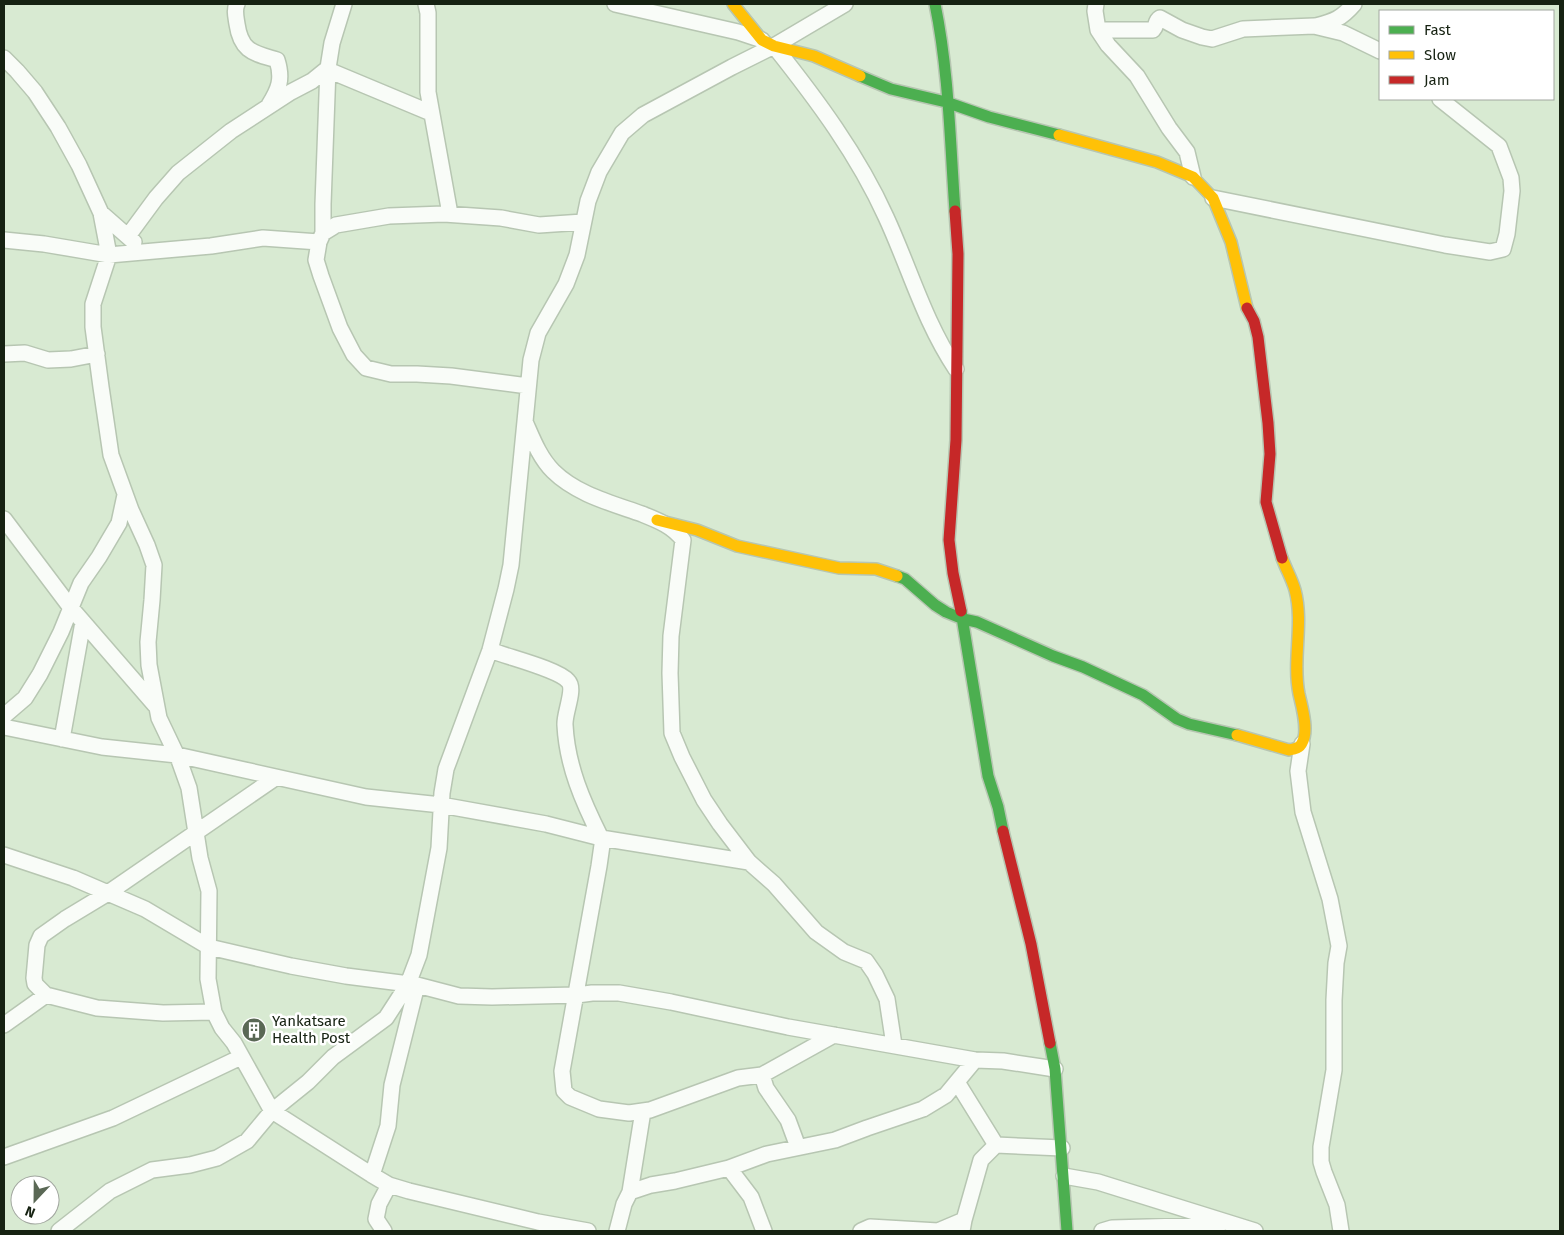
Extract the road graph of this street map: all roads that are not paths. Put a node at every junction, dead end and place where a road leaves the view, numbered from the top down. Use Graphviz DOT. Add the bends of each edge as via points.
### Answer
graph roads {
  1 [pos="236,4"];
  2 [pos="344,4"];
  3 [pos="426,4"];
  4 [pos="615,4"];
  5 [pos="733,4"];
  6 [pos="845,4"];
  7 [pos="935,4"];
  8 [pos="1096,4"];
  9 [pos="1354,4"];
  10 [pos="1314,26"];
  11 [pos="1098,30"];
  12 [pos="768,43"];
  13 [pos="1379,50"];
  14 [pos="4,58"];
  15 [pos="328,69"];
  16 [pos="1441,100"];
  17 [pos="946,102"];
  18 [pos="268,106"];
  19 [pos="431,113"];
  20 [pos="1193,177"];
  21 [pos="1213,198"];
  22 [pos="101,213"];
  23 [pos="450,214"];
  24 [pos="583,222"];
  25 [pos="128,236"];
  26 [pos="321,237"];
  27 [pos="4,240"];
  28 [pos="145,252"];
  29 [pos="109,255"];
  30 [pos="4,354"];
  31 [pos="97,354"];
  32 [pos="956,369"];
  33 [pos="528,386"];
  34 [pos="525,424"];
  35 [pos="125,495"];
  36 [pos="4,519"];
  37 [pos="657,520"];
  38 [pos="71,608"];
  39 [pos="963,619"];
  40 [pos="83,622"];
  41 [pos="490,650"];
  42 [pos="156,706"];
  43 [pos="4,716"];
  44 [pos="4,727"];
  45 [pos="62,739"];
  46 [pos="1302,744"];
  47 [pos="177,755"];
  48 [pos="275,778"];
  49 [pos="441,805"];
  50 [pos="196,833"];
  51 [pos="601,838"];
  52 [pos="4,855"];
  53 [pos="749,862"];
  54 [pos="108,893"];
  55 [pos="209,947"];
  56 [pos="412,984"];
  57 [pos="46,995"];
  58 [pos="577,995"];
  59 [pos="214,1012"];
  60 [pos="4,1026"];
  61 [pos="834,1035"];
  62 [pos="894,1045"];
  63 [pos="241,1056"];
  64 [pos="975,1060"];
  65 [pos="1055,1069"];
  66 [pos="762,1075"];
  67 [pos="957,1082"];
  68 [pos="272,1111"];
  69 [pos="643,1111"];
  70 [pos="996,1145"];
  71 [pos="798,1147"];
  72 [pos="1062,1148"];
  73 [pos="4,1157"];
  74 [pos="729,1168"];
  75 [pos="372,1175"];
  76 [pos="1064,1176"];
  77 [pos="390,1185"];
  78 [pos="630,1192"];
  79 [pos="1231,1224"];
  80 [pos="963,1226"];
  81 [pos="59,1231"];
  82 [pos="384,1231"];
  83 [pos="588,1231"];
  84 [pos="617,1231"];
  85 [pos="764,1231"];
  86 [pos="861,1231"];
  87 [pos="1067,1231"];
  88 [pos="1102,1231"];
  89 [pos="1255,1231"];
  90 [pos="1341,1231"];
  1 -- 18 [label="street" via="238,34 245,46 256,54 277,60 280,71 278,90"];
  2 -- 15 [label="street"];
  3 -- 19 [label="street"];
  4 -- 12 [label="street" via="738,32"];
  5 -- 12 [label="street"];
  6 -- 12 [label="street"];
  7 -- 17 [label="street"];
  8 -- 11 [label="street"];
  9 -- 10 [label="street" via="1336,20"];
  10 -- 11 [label="street" via="1243,30 1212,39 1182,30 1160,18 1153,30"];
  10 -- 13 [label="street" via="1344,33"];
  11 -- 20 [label="street" via="1137,76 1187,152"];
  12 -- 17 [label="street" via="814,56 891,89"];
  12 -- 24 [label="street" via="732,67 643,116 622,133 600,172"];
  12 -- 32 [label="street" via="811,93 859,165 886,217 932,326"];
  14 -- 22 [label="street" via="35,92 58,127"];
  15 -- 18 [label="street"];
  15 -- 19 [label="street"];
  15 -- 26 [label="street"];
  16 -- 21 [label="street" via="1499,146 1504,156 1512,191 1503,249 1490,252 1445,245"];
  17 -- 20 [label="street" via="990,118 1157,162"];
  17 -- 32 [label="street" via="958,254"];
  18 -- 25 [label="street" via="178,173"];
  19 -- 23 [label="street"];
  20 -- 21 [label="street"];
  21 -- 46 [label="street" via="1231,242 1245,305 1258,337 1270,454 1266,502 1280,554 1295,591 1299,626 1296,664 1305,717"];
  22 -- 25 [label="street"];
  22 -- 29 [label="street"];
  23 -- 24 [label="street" via="539,225"];
  23 -- 26 [label="street" via="389,216 336,225"];
  24 -- 33 [label="street" via="577,255 566,284 538,333"];
  25 -- 28 [label="street"];
  26 -- 28 [label="street" via="263,238"];
  26 -- 33 [label="street" via="316,260 321,276 340,328 354,355 366,368 391,374 451,376"];
  27 -- 29 [label="street"];
  28 -- 29 [label="street"];
  29 -- 31 [label="street" via="94,304"];
  30 -- 31 [label="street" via="25,353 48,360"];
  31 -- 35 [label="street" via="111,455"];
  32 -- 39 [label="street" via="956,440 949,540"];
  33 -- 34 [label="street"];
  34 -- 37 [label="street" via="552,470 573,486"];
  34 -- 41 [label="street" via="511,565"];
  35 -- 38 [label="street" via="119,523 80,584"];
  35 -- 42 [label="street" via="154,566 148,642"];
  36 -- 38 [label="street"];
  37 -- 39 [label="street" via="697,530 737,546 839,568 876,569 905,579 935,605"];
  37 -- 53 [label="street" via="677,532 683,540 670,636 672,733 704,800"];
  38 -- 40 [label="street"];
  38 -- 43 [label="street" via="40,674 24,698"];
  39 -- 46 [label="street" via="1083,667 1143,695 1189,724 1289,750"];
  39 -- 65 [label="street" via="988,776 1031,944"];
  40 -- 42 [label="street"];
  40 -- 45 [label="street"];
  41 -- 49 [label="street" via="446,769"];
  41 -- 51 [label="street" via="554,671 568,681 572,688 565,724 570,761 582,800"];
  42 -- 47 [label="street"];
  44 -- 45 [label="street"];
  45 -- 47 [label="street"];
  46 -- 90 [label="street" via="1298,771 1303,812 1330,899 1339,946 1334,1000 1334,1070 1321,1162 1337,1205"];
  47 -- 48 [label="street"];
  47 -- 50 [label="street" via="189,788"];
  48 -- 49 [label="street" via="366,798"];
  48 -- 50 [label="street"];
  49 -- 51 [label="street" via="546,824"];
  49 -- 56 [label="street" via="439,848"];
  50 -- 54 [label="street"];
  50 -- 55 [label="street" via="209,891"];
  51 -- 53 [label="street"];
  51 -- 58 [label="street"];
  52 -- 54 [label="street"];
  53 -- 62 [label="street" via="774,884 816,932 844,952 866,961 887,998"];
  54 -- 55 [label="street" via="145,909"];
  54 -- 57 [label="street" via="41,936 34,978 35,984"];
  55 -- 56 [label="street" via="346,976"];
  55 -- 59 [label="street" via="208,979"];
  56 -- 58 [label="street" via="458,996"];
  56 -- 68 [label="street" via="386,1018 333,1057"];
  56 -- 75 [label="street" via="392,1085 388,1126"];
  57 -- 59 [label="street" via="97,1008 163,1013"];
  57 -- 60 [label="street"];
  58 -- 61 [label="street" via="619,994 671,1002"];
  58 -- 69 [label="street" via="562,1071 564,1091 570,1098 599,1110"];
  59 -- 63 [label="street"];
  61 -- 62 [label="street"];
  61 -- 66 [label="street"];
  62 -- 64 [label="street"];
  63 -- 68 [label="street"];
  63 -- 73 [label="street" via="113,1118"];
  64 -- 65 [label="street"];
  64 -- 67 [label="street"];
  65 -- 72 [label="street"];
  66 -- 69 [label="street" via="738,1078"];
  66 -- 71 [label="street" via="766,1088 788,1120"];
  67 -- 70 [label="street"];
  67 -- 71 [label="street" via="946,1095 923,1109 836,1140"];
  68 -- 75 [label="street"];
  68 -- 81 [label="street" via="247,1141 216,1158 152,1170 110,1191"];
  69 -- 78 [label="street"];
  70 -- 72 [label="street"];
  70 -- 80 [label="street" via="981,1160"];
  71 -- 74 [label="street"];
  72 -- 76 [label="street"];
  74 -- 78 [label="street"];
  74 -- 85 [label="street" via="751,1197"];
  75 -- 77 [label="street"];
  76 -- 79 [label="street" via="1098,1182"];
  76 -- 87 [label="street"];
  77 -- 82 [label="street" via="379,1204 376,1219"];
  77 -- 83 [label="street" via="538,1222"];
  78 -- 84 [label="street"];
  79 -- 88 [label="street"];
  79 -- 89 [label="street"];
  80 -- 86 [label="street" via="938,1231 870,1227"];
}
